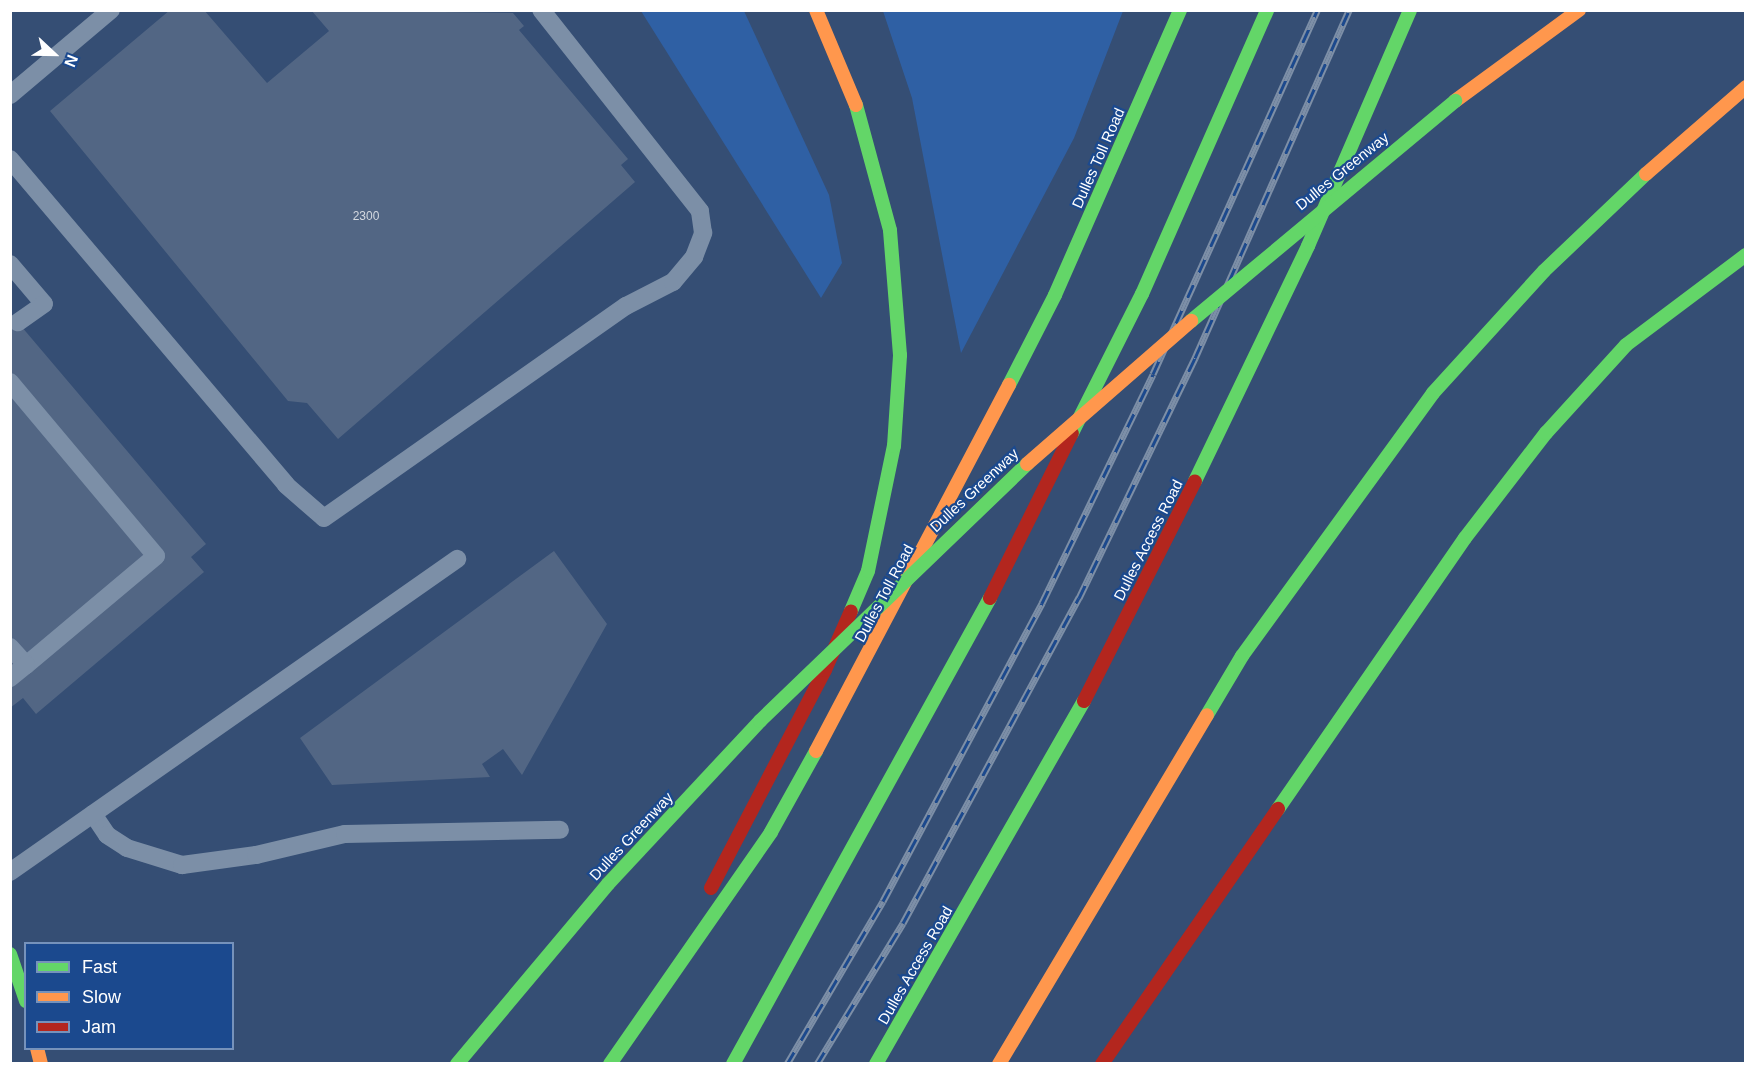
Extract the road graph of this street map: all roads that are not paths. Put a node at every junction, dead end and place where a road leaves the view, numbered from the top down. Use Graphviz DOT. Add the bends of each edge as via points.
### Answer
graph roads {
  1 [pos="111,10"];
  2 [pos="541,10"];
  3 [pos="816,10"];
  4 [pos="1180,10"];
  5 [pos="1267,10"];
  6 [pos="1410,10"];
  7 [pos="1579,10"];
  8 [pos="1746,87"];
  9 [pos="10,95"];
  10 [pos="10,159"];
  11 [pos="1746,255"];
  12 [pos="10,264"];
  13 [pos="18,322"];
  14 [pos="10,382"];
  15 [pos="457,559"];
  16 [pos="10,647"];
  17 [pos="26,665"];
  18 [pos="10,678"];
  19 [pos="93,814"];
  20 [pos="560,830"];
  21 [pos="10,872"];
  22 [pos="10,954"];
  23 [pos="668,975"];
  24 [pos="24,995"];
  25 [pos="457,1064"];
  26 [pos="610,1064"];
  27 [pos="733,1064"];
  28 [pos="876,1064"];
  29 [pos="999,1064"];
  30 [pos="1102,1064"];
  1 -- 9 [label="lane"];
  2 -- 10 [label="lane" via="700,211 702,233 694,257 673,282 626,306 324,518 286,485"];
  3 -- 23 [label="main road" via="860,115 890,230 900,355 894,446 880,531 850,614"];
  4 -- 23 [label="main road, Dulles Toll Road" via="1054,295 946,512 771,832"];
  5 -- 27 [label="main road" via="1142,294 1008,563"];
  6 -- 28 [label="main road, Dulles Access Road" via="1308,246 1157,559 1059,749"];
  7 -- 25 [label="main road, Dulles Greenway, bridge" via="1455,101 1261,259 1040,451 760,721 608,884"];
  8 -- 29 [label="main road" via="1665,156 1544,271 1433,393 1383,457 1242,656"];
  11 -- 30 [label="main road" via="1626,345 1546,432 1458,548"];
  12 -- 13 [label="lane" via="44,304"];
  14 -- 17 [label="lane" via="156,556"];
  15 -- 19 [label="lane"];
  16 -- 17 [label="lane"];
  17 -- 18 [label="lane"];
  19 -- 20 [label="lane" via="107,836 127,848 182,865 256,855 345,834"];
  19 -- 21 [label="lane"];
  22 -- 24 [label="main road"];
  23 -- 26 [label="main road, Dulles Toll Road"];
}
